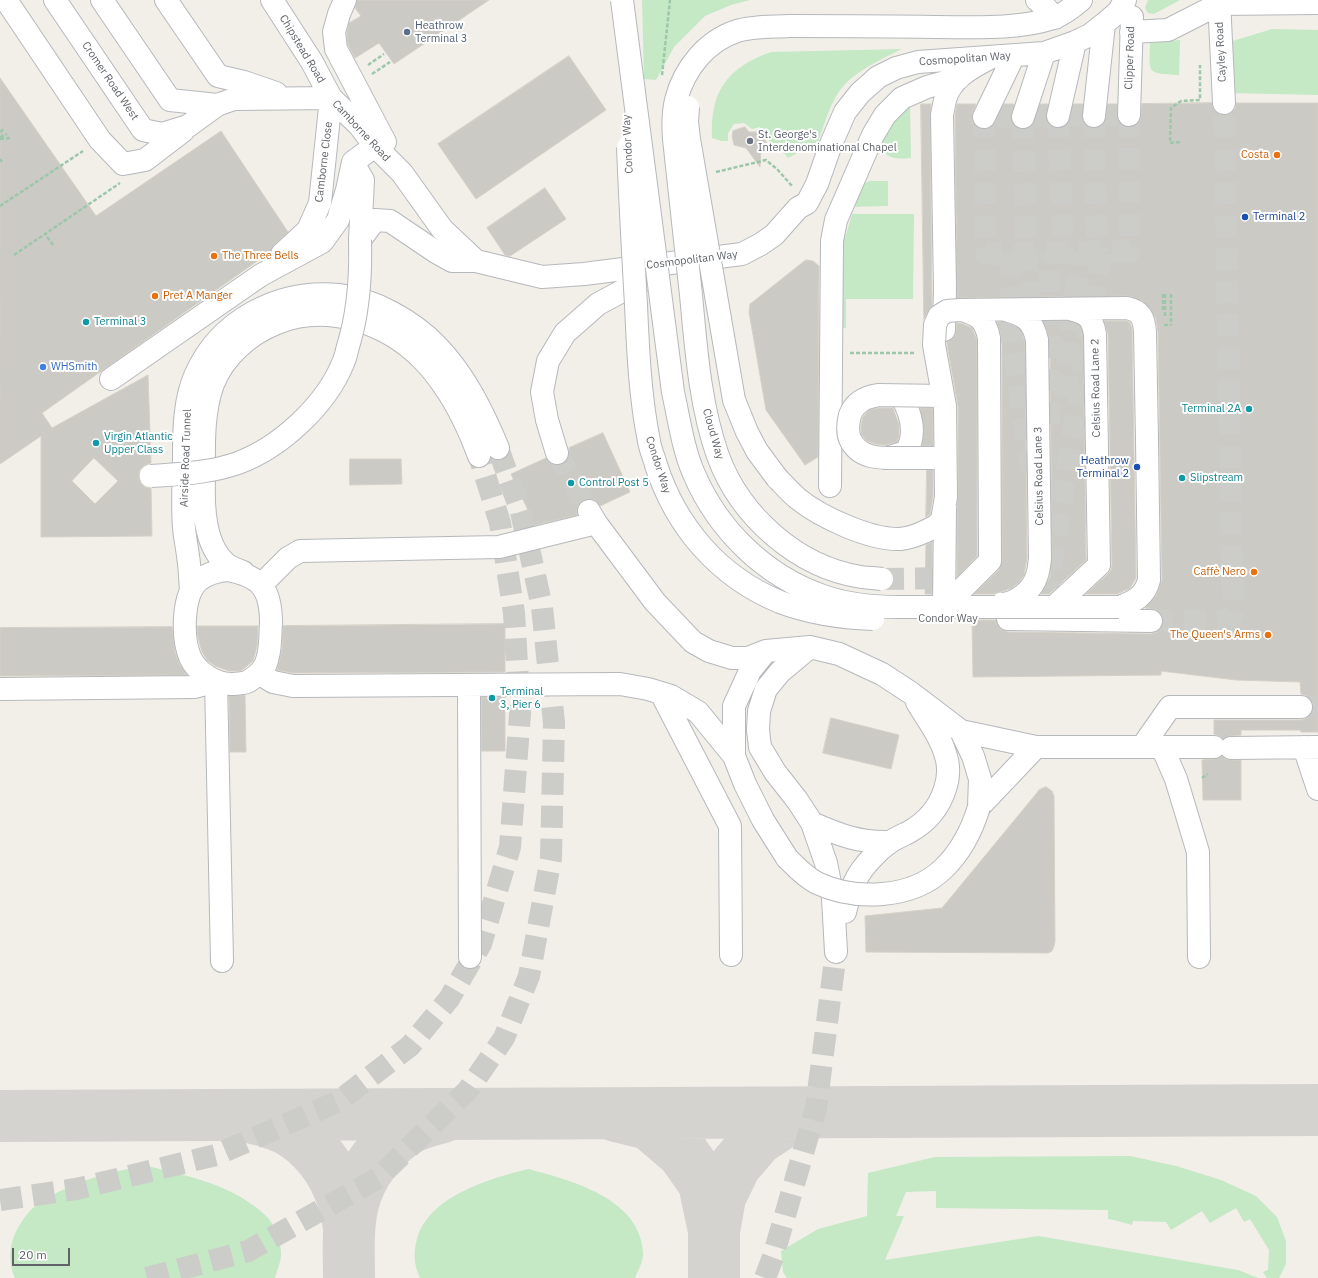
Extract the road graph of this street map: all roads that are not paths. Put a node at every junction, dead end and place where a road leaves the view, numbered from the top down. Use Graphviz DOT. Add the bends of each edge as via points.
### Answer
graph roads {
  1 [pos="6,0"];
  2 [pos="55,0"];
  3 [pos="102,0"];
  4 [pos="166,0"];
  5 [pos="272,0"];
  6 [pos="345,0"];
  7 [pos="621,0"];
  8 [pos="1037,0"];
  9 [pos="1081,0"];
  10 [pos="1125,0"];
  11 [pos="1132,0"];
  12 [pos="1219,2"];
  13 [pos="1318,3"];
  14 [pos="1054,18"];
  15 [pos="1104,24"];
  16 [pos="789,26"];
  17 [pos="1131,32"];
  18 [pos="1075,42"];
  19 [pos="1044,53"];
  20 [pos="1014,55"];
  21 [pos="993,56"];
  22 [pos="959,78"];
  23 [pos="293,98"];
  24 [pos="331,98"];
  25 [pos="1224,103"];
  26 [pos="217,105"];
  27 [pos="1129,115"];
  28 [pos="1058,116"];
  29 [pos="1094,116"];
  30 [pos="984,117"];
  31 [pos="1023,117"];
  32 [pos="375,146"];
  33 [pos="353,162"];
  34 [pos="402,173"];
  35 [pos="320,203"];
  36 [pos="338,220"];
  37 [pos="360,240"];
  38 [pos="476,261"];
  39 [pos="676,262"];
  40 [pos="261,275"];
  41 [pos="1070,308"];
  42 [pos="960,310"];
  43 [pos="1006,310"];
  44 [pos="111,379"];
  45 [pos="901,396"];
  46 [pos="943,396"];
  47 [pos="557,454"];
  48 [pos="886,458"];
  49 [pos="945,458"];
  50 [pos="151,476"];
  51 [pos="830,486"];
  52 [pos="946,497"];
  53 [pos="243,572"];
  54 [pos="882,578"];
  55 [pos="261,585"];
  56 [pos="191,591"];
  57 [pos="968,606"];
  58 [pos="1055,606"];
  59 [pos="941,613"];
  60 [pos="1151,621"];
  61 [pos="810,647"];
  62 [pos="766,651"];
  63 [pos="260,674"];
  64 [pos="216,681"];
  65 [pos="469,685"];
  66 [pos="0,690"];
  67 [pos="661,693"];
  68 [pos="911,693"];
  69 [pos="1301,707"];
  70 [pos="961,730"];
  71 [pos="1036,747"];
  72 [pos="1152,747"];
  73 [pos="1311,747"];
  74 [pos="734,756"];
  75 [pos="1318,789"];
  76 [pos="979,807"];
  77 [pos="812,823"];
  78 [pos="890,842"];
  79 [pos="731,955"];
  80 [pos="470,957"];
  81 [pos="1199,957"];
  82 [pos="222,961"];
  1 -- 26 [label="street" via="100,140 123,164 145,160"];
  2 -- 26 [label="street, Cromer Road West" via="143,130 162,134 188,126"];
  3 -- 26 [label="street" via="170,100"];
  4 -- 23 [label="street" via="218,76"];
  5 -- 24 [label="street, Chipstead Road" via="312,62"];
  6 -- 34 [label="street" via="334,32 336,48"];
  7 -- 59 [label="street, bridge" via="673,392 687,454 704,495 721,523 746,549 768,568 794,584 823,596 855,604"];
  7 -- 59 [label="street, Condor Way, bridge" via="643,405 649,443 663,486 682,521 707,553 739,580 781,602 849,618"];
  8 -- 14 [label="street"];
  9 -- 14 [label="street"];
  10 -- 15 [label="street, Cosmopolitan Way" via="1119,11"];
  11 -- 17 [label="street, Clipper Road"];
  12 -- 13 [label="street"];
  12 -- 17 [label="street" via="1168,30"];
  12 -- 25 [label="street, Cayley Road"];
  14 -- 16 [label="street" via="1033,23 970,27"];
  15 -- 18 [label="street, Cosmopolitan Way"];
  15 -- 29 [label="street"];
  16 -- 52 [label="street, bridge" via="756,30 722,44 702,66 691,88 688,105 689,139 734,400 757,451 777,478 797,498 846,526 887,539 912,537 936,526 942,520"];
  16 -- 54 [label="street, Cloud Way, bridge" via="737,31 720,38 694,63 682,82 676,101 674,140 704,401 718,456 727,477 738,495 770,532 790,548 816,563 862,578"];
  17 -- 27 [label="street, Clipper Road"];
  18 -- 19 [label="street, Cosmopolitan Way"];
  18 -- 28 [label="street"];
  19 -- 20 [label="street, Cosmopolitan Way"];
  19 -- 31 [label="street"];
  20 -- 21 [label="street, Cosmopolitan Way"];
  20 -- 30 [label="street"];
  21 -- 22 [label="street" via="967,70"];
  21 -- 39 [label="street, Cosmopolitan Way" via="918,62 896,68 878,77 860,93 845,112 807,203 798,208 774,235 742,254"];
  22 -- 51 [label="street" via="902,98 885,115 873,135 836,220 832,241"];
  22 -- 59 [label="street" via="950,88 944,107"];
  23 -- 24 [label="street, Camborne Road"];
  23 -- 26 [label="street, Cromer Road West" via="234,99"];
  24 -- 32 [label="street, Camborne Road" via="359,125"];
  24 -- 35 [label="street, Camborne Close"];
  32 -- 33 [label="street"];
  32 -- 34 [label="street, Camborne Road"];
  33 -- 36 [label="street, Camborne Close"];
  33 -- 37 [label="street" via="363,180"];
  34 -- 38 [label="street, Cosmopolitan Way" via="442,229"];
  35 -- 36 [label="street"];
  35 -- 40 [label="street, Camborne Close" via="308,230"];
  36 -- 37 [label="street"];
  36 -- 40 [label="street, Camborne Close" via="322,242"];
  37 -- 38 [label="street" via="376,220 390,221 452,261"];
  37 -- 50 [label="street, bridge" via="358,303 343,363 328,391 304,419 276,444 238,462 198,473"];
  38 -- 39 [label="street, Cosmopolitan Way" via="542,277"];
  39 -- 47 [label="street" via="598,304 565,333 548,361 542,392"];
  40 -- 44 [label="street, Camborne Close"];
  41 -- 43 [label="street, bridge"];
  41 -- 58 [label="street, Celsius Road Lane 2, bridge" via="1088,316 1095,334 1099,565"];
  41 -- 58 [label="street, bridge" via="1127,308 1141,315 1144,322 1150,571 1143,593 1129,604 1119,607"];
  42 -- 43 [label="street, bridge"];
  42 -- 46 [label="street, bridge" via="947,311 939,316 935,325 934,346"];
  42 -- 59 [label="street, bridge" via="981,319 989,338 990,560"];
  43 -- 57 [label="street, Celsius Road Lane 3, bridge" via="1019,313 1028,320 1035,330 1037,340 1040,559 1038,575 1031,588 1020,598 1006,604"];
  45 -- 46 [label="street, bridge"];
  45 -- 48 [label="street" via="911,418 910,445 906,452"];
  45 -- 48 [label="street, bridge" via="879,395 863,399 856,405 849,421 849,437 858,451 872,457"];
  46 -- 49 [label="street, bridge"];
  48 -- 49 [label="street, bridge"];
  49 -- 52 [label="street, bridge"];
  52 -- 59 [label="street, bridge"];
  53 -- 55 [label="street"];
  53 -- 56 [label="street" via="213,572 199,580"];
  53 -- 56 [label="street, Airside Road Tunnel" via="226,564 212,544 205,515 204,436 208,404 214,383 227,360 247,339 264,328 288,318 313,314 336,315 363,322 388,334 423,360 445,387 467,426 489,452 485,418 462,376 437,346 391,312 370,303 339,295 312,294 282,299 255,310 234,324 210,348 195,376 188,400 184,434 184,527"];
  55 -- 62 [label="street" via="288,558 300,551 499,547 593,517 655,602 693,642 709,652 732,658 748,658"];
  55 -- 63 [label="street" via="267,592 271,607 268,660"];
  56 -- 64 [label="street" via="186,606 186,642 191,658 201,671"];
  57 -- 58 [label="street, bridge"];
  57 -- 59 [label="street, bridge"];
  59 -- 60 [label="street, Condor Way" via="1008,619"];
  61 -- 62 [label="street"];
  61 -- 68 [label="street" via="838,654 882,674"];
  61 -- 77 [label="street" via="780,672 766,689 759,711 758,730 760,747"];
  62 -- 74 [label="street" via="750,671 734,706"];
  63 -- 64 [label="street" via="246,683 229,684"];
  63 -- 65 [label="street" via="272,682 293,686"];
  64 -- 66 [label="street" via="195,687"];
  64 -- 82 [label="street"];
  65 -- 67 [label="street" via="620,684"];
  65 -- 80 [label="street"];
  67 -- 74 [label="street" via="698,712"];
  67 -- 79 [label="street" via="730,826"];
  68 -- 70 [label="street"];
  68 -- 78 [label="street" via="945,752 948,782 936,810 909,832"];
  69 -- 72 [label="street" via="1170,707"];
  70 -- 71 [label="street"];
  70 -- 76 [label="street" via="980,779"];
  71 -- 72 [label="street"];
  71 -- 76 [label="street"];
  72 -- 73 [label="street"];
  72 -- 81 [label="street" via="1176,779 1198,852"];
  73 -- 75 [label="street"];
  74 -- 76 [label="street, bridge" via="745,784 787,858 799,871 817,883 839,891 886,895 930,880 953,859 964,844"];
  77 -- 78 [label="street" via="851,838"];
  77 -- 78 [label="street" via="829,873 836,952 853,883 871,859"];
}
